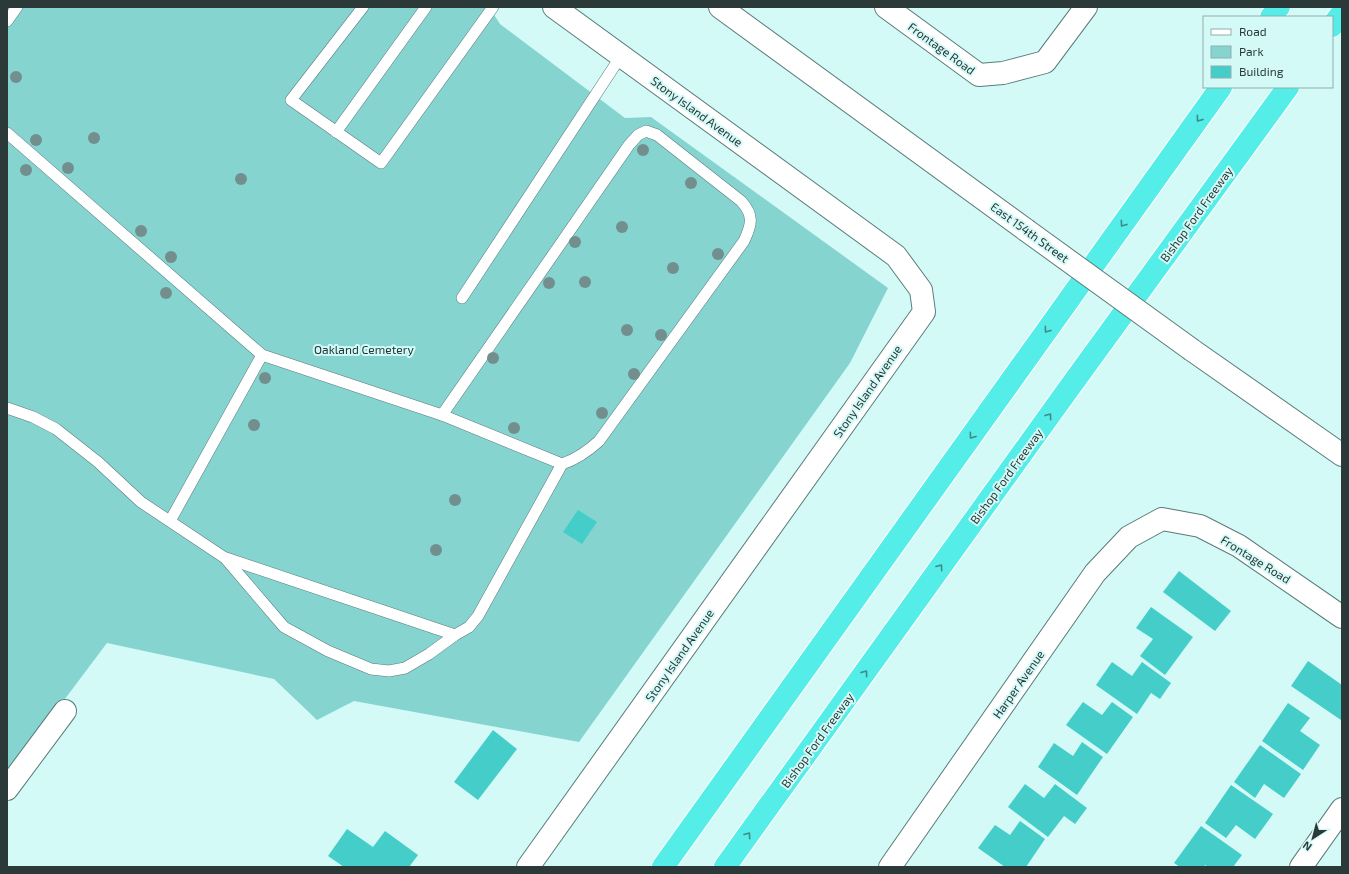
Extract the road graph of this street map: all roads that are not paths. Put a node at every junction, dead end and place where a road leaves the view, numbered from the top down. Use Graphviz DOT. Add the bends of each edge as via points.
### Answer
graph roads {
  1 [pos="17,7"];
  2 [pos="363,7"];
  3 [pos="426,7"];
  4 [pos="493,7"];
  5 [pos="554,7"];
  6 [pos="720,7"];
  7 [pos="886,7"];
  8 [pos="1086,7"];
  9 [pos="1279,7"];
  10 [pos="1342,13"];
  11 [pos="1273,16"];
  12 [pos="7,21"];
  13 [pos="1333,25"];
  14 [pos="621,56"];
  15 [pos="1220,88"];
  16 [pos="1287,88"];
  17 [pos="336,132"];
  18 [pos="7,133"];
  19 [pos="462,298"];
  20 [pos="262,354"];
  21 [pos="7,408"];
  22 [pos="442,415"];
  23 [pos="1342,455"];
  24 [pos="562,464"];
  25 [pos="1162,518"];
  26 [pos="170,521"];
  27 [pos="225,558"];
  28 [pos="1342,617"];
  29 [pos="455,635"];
  30 [pos="65,711"];
  31 [pos="7,789"];
  32 [pos="1342,809"];
  33 [pos="528,867"];
  34 [pos="663,867"];
  35 [pos="725,867"];
  36 [pos="890,867"];
  37 [pos="1301,867"];
  1 -- 12 [label="lane"];
  2 -- 17 [label="lane" via="291,100"];
  3 -- 17 [label="lane"];
  4 -- 17 [label="lane" via="381,163"];
  5 -- 14 [label="street, Stony Island Avenue"];
  6 -- 23 [label="street, East 154th Street, bridge" via="1192,350"];
  7 -- 8 [label="street, Frontage Road" via="979,75 1003,73 1045,62"];
  9 -- 11 [label="highway"];
  10 -- 13 [label="highway"];
  14 -- 19 [label="lane"];
  14 -- 33 [label="street, Stony Island Avenue" via="896,256 921,290 924,312"];
  15 -- 34 [label="highway, one-way"];
  35 -- 16 [label="highway, Bishop Ford Freeway, one-way"];
  18 -- 20 [label="lane"];
  20 -- 22 [label="lane"];
  20 -- 26 [label="lane"];
  21 -- 26 [label="lane" via="56,429 98,462 141,502"];
  22 -- 24 [label="lane"];
  22 -- 24 [label="lane" via="629,145 646,131 657,135 749,209 750,228 744,241 599,442 586,453"];
  24 -- 29 [label="lane" via="478,616 468,627"];
  25 -- 28 [label="street, Frontage Road" via="1200,526 1239,546"];
  25 -- 36 [label="street, Harper Avenue" via="1129,537 1095,573"];
  26 -- 27 [label="lane"];
  27 -- 29 [label="lane"];
  27 -- 29 [label="lane" via="284,627 328,651 371,669 389,671 405,668"];
  30 -- 31 [label="street"];
  32 -- 37 [label="street"];
}
